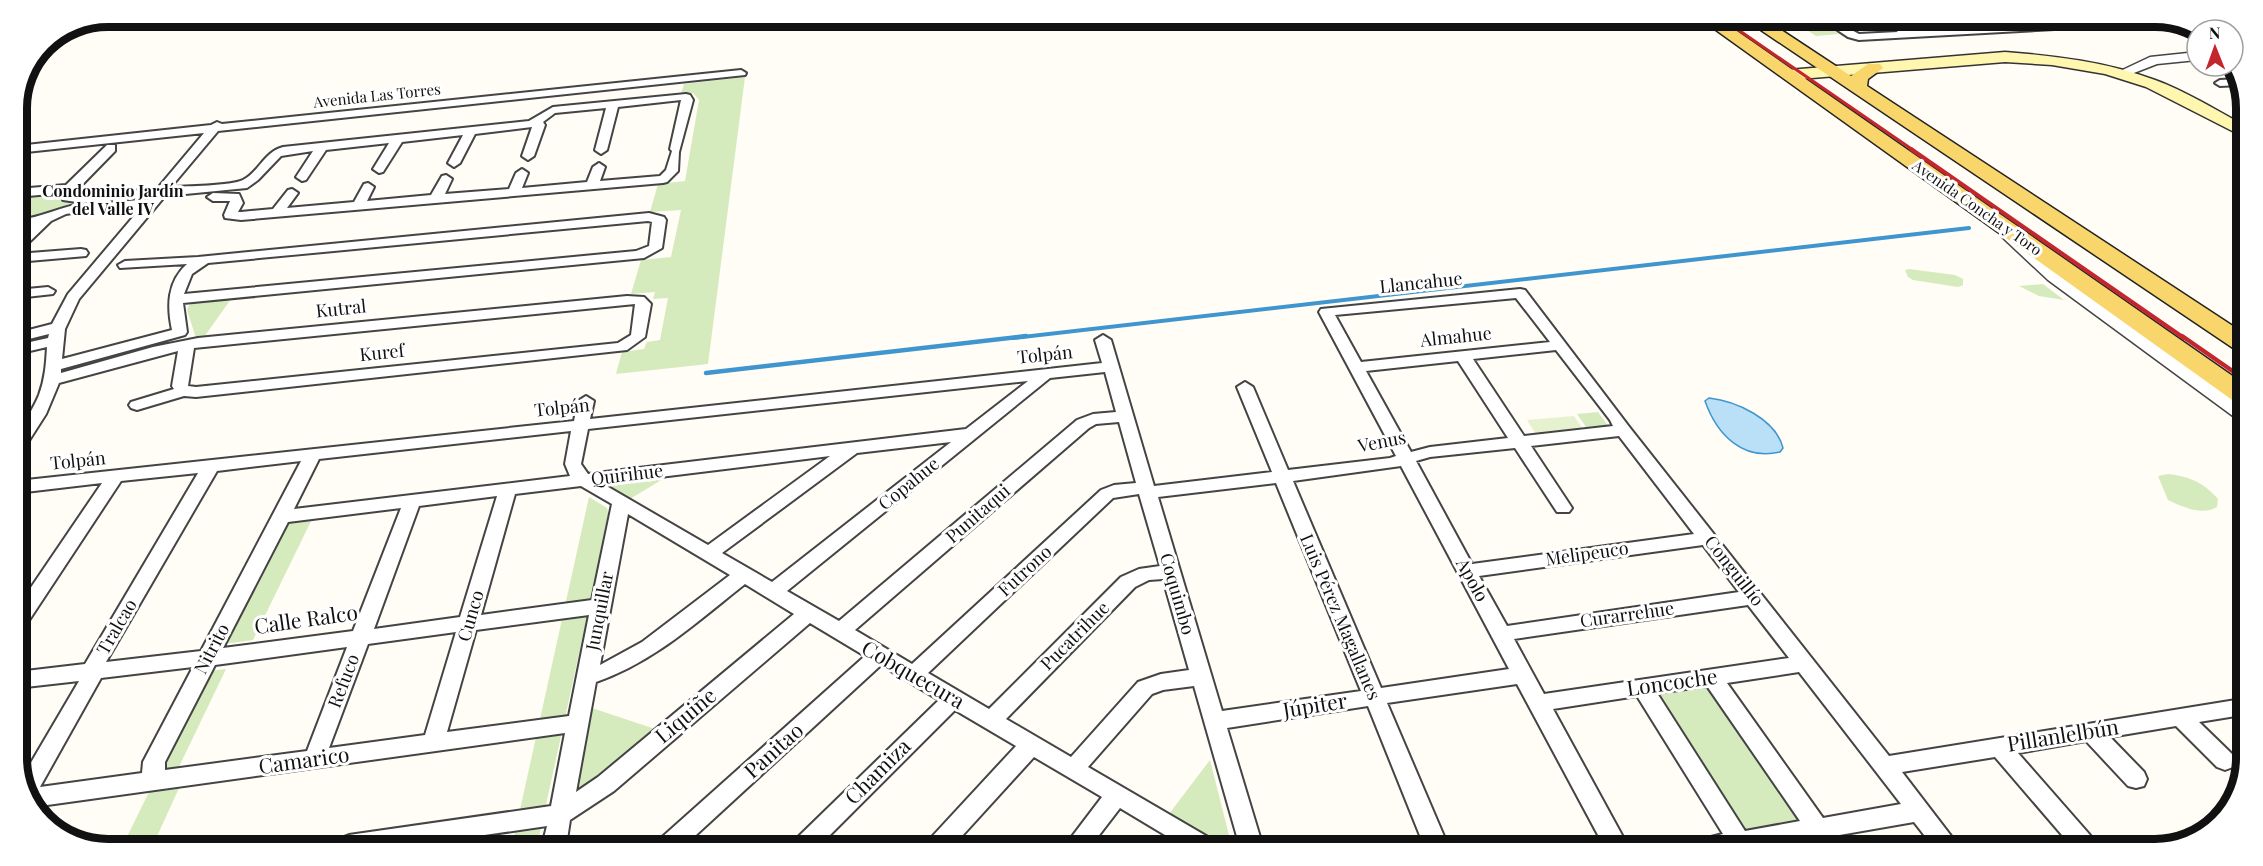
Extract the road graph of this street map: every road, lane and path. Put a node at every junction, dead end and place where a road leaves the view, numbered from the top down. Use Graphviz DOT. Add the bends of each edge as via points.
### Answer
graph roads {
  1 [pos="1720,27"];
  2 [pos="1765,27"];
  3 [pos="1839,27"];
  4 [pos="1898,27"];
  5 [pos="1958,27"];
  6 [pos="2026,27"];
  7 [pos="2015,28"];
  8 [pos="1965,31"];
  9 [pos="1909,34"];
  10 [pos="2185,57"];
  11 [pos="1875,68"];
  12 [pos="1831,71"];
  13 [pos="741,73"];
  14 [pos="2121,74"];
  15 [pos="1788,75"];
  16 [pos="2232,82"];
  17 [pos="2220,83"];
  18 [pos="1857,89"];
  19 [pos="613,104"];
  20 [pos="535,123"];
  21 [pos="217,124"];
  22 [pos="2236,128"];
  23 [pos="471,131"];
  24 [pos="398,138"];
  25 [pos="27,140"];
  26 [pos="323,146"];
  27 [pos="27,148"];
  28 [pos="111,148"];
  29 [pos="601,150"];
  30 [pos="528,156"];
  31 [pos="454,163"];
  32 [pos="599,167"];
  33 [pos="379,169"];
  34 [pos="522,172"];
  35 [pos="302,177"];
  36 [pos="446,179"];
  37 [pos="592,185"];
  38 [pos="368,187"];
  39 [pos="70,189"];
  40 [pos="27,192"];
  41 [pos="514,192"];
  42 [pos="292,193"];
  43 [pos="156,197"];
  44 [pos="436,199"];
  45 [pos="358,206"];
  46 [pos="277,213"];
  47 [pos="38,222"];
  48 [pos="27,223"];
  49 [pos="27,235"];
  50 [pos="81,253"];
  51 [pos="27,257"];
  52 [pos="198,261"];
  53 [pos="125,266"];
  54 [pos="2070,280"];
  55 [pos="48,291"];
  56 [pos="27,293"];
  57 [pos="1520,293"];
  58 [pos="2166,293"];
  59 [pos="176,299"];
  60 [pos="1326,312"];
  61 [pos="57,334"];
  62 [pos="27,337"];
  63 [pos="2236,339"];
  64 [pos="1103,340"];
  65 [pos="632,343"];
  66 [pos="27,345"];
  67 [pos="187,345"];
  68 [pos="1560,345"];
  69 [pos="1462,356"];
  70 [pos="1356,367"];
  71 [pos="1111,368"];
  72 [pos="53,373"];
  73 [pos="1045,375"];
  74 [pos="1245,387"];
  75 [pos="183,391"];
  76 [pos="586,401"];
  77 [pos="2236,403"];
  78 [pos="136,405"];
  79 [pos="1125,416"];
  80 [pos="581,425"];
  81 [pos="1623,430"];
  82 [pos="27,431"];
  83 [pos="972,434"];
  84 [pos="1519,441"];
  85 [pos="855,447"];
  86 [pos="313,455"];
  87 [pos="1406,458"];
  88 [pos="212,466"];
  89 [pos="116,476"];
  90 [pos="1281,476"];
  91 [pos="584,480"];
  92 [pos="27,486"];
  93 [pos="508,489"];
  94 [pos="1147,490"];
  95 [pos="412,501"];
  96 [pos="621,503"];
  97 [pos="1563,508"];
  98 [pos="283,516"];
  99 [pos="1708,538"];
  100 [pos="708,555"];
  101 [pos="1170,571"];
  102 [pos="1467,571"];
  103 [pos="743,575"];
  104 [pos="773,592"];
  105 [pos="1754,597"];
  106 [pos="601,606"];
  107 [pos="27,608"];
  108 [pos="808,614"];
  109 [pos="469,623"];
  110 [pos="840,632"];
  111 [pos="1501,634"];
  112 [pos="361,637"];
  113 [pos="879,655"];
  114 [pos="207,658"];
  115 [pos="1805,663"];
  116 [pos="93,670"];
  117 [pos="914,675"];
  118 [pos="1523,675"];
  119 [pos="587,677"];
  120 [pos="1201,677"];
  121 [pos="1712,677"];
  122 [pos="27,679"];
  123 [pos="1642,687"];
  124 [pos="1374,697"];
  125 [pos="953,699"];
  126 [pos="1539,703"];
  127 [pos="2236,708"];
  128 [pos="2180,717"];
  129 [pos="990,721"];
  130 [pos="1214,721"];
  131 [pos="578,723"];
  132 [pos="2091,732"];
  133 [pos="433,743"];
  134 [pos="1031,745"];
  135 [pos="2000,747"];
  136 [pos="314,760"];
  137 [pos="2225,761"];
  138 [pos="1884,766"];
  139 [pos="1073,769"];
  140 [pos="2136,779"];
  141 [pos="153,782"];
  142 [pos="31,783"];
  143 [pos="1116,795"];
  144 [pos="37,797"];
  145 [pos="1920,812"];
  146 [pos="561,814"];
  147 [pos="1818,829"];
  148 [pos="390,839"];
  149 [pos="556,839"];
  150 [pos="676,839"];
  151 [pos="811,839"];
  152 [pos="944,839"];
  153 [pos="1082,839"];
  154 [pos="1191,839"];
  155 [pos="1249,839"];
  156 [pos="1433,839"];
  157 [pos="1612,839"];
  158 [pos="1738,839"];
  159 [pos="1758,839"];
  160 [pos="1941,839"];
  161 [pos="2079,839"];
  1 -- 15 [label="main road, Avenida Concha y Toro"];
  2 -- 12 [label="main road, Avenida Concha y Toro"];
  3 -- 9 [label="street" via="1854,36"];
  4 -- 9 [label="street"];
  5 -- 8 [label="street"];
  6 -- 7 [label="street"];
  7 -- 8 [label="street"];
  8 -- 9 [label="street"];
  10 -- 14 [label="street" via="2155,60"];
  11 -- 12 [label="main road"];
  11 -- 14 [label="main road" via="2016,57 2067,62"];
  11 -- 18 [label="main road" via="1860,76"];
  12 -- 15 [label="main road"];
  12 -- 18 [label="main road, Avenida Concha y Toro"];
  13 -- 21 [label="street, Avenida Las Torres"];
  14 -- 22 [label="main road" via="2170,92"];
  15 -- 54 [label="main road, Avenida Concha y Toro" via="1993,218"];
  16 -- 17 [label="street"];
  18 -- 58 [label="main road, Avenida Concha y Toro"];
  19 -- 20 [label="street" via="544,112"];
  19 -- 29 [label="street"];
  19 -- 37 [label="street" via="686,97 687,100 672,171 663,179"];
  20 -- 23 [label="street"];
  20 -- 30 [label="street" via="539,125"];
  21 -- 25 [label="street, Avenida Las Torres"];
  21 -- 27 [label="street, Avenida Las Torres"];
  21 -- 43 [label="street"];
  23 -- 24 [label="street"];
  23 -- 31 [label="street"];
  24 -- 26 [label="street"];
  24 -- 33 [label="street"];
  26 -- 35 [label="street"];
  26 -- 43 [label="street" via="275,154 252,181 243,185"];
  28 -- 39 [label="street"];
  32 -- 37 [label="street"];
  34 -- 41 [label="street"];
  36 -- 44 [label="street"];
  37 -- 41 [label="street"];
  38 -- 45 [label="street"];
  39 -- 40 [label="street"];
  39 -- 43 [label="street" via="65,196 76,199"];
  41 -- 44 [label="street"];
  42 -- 46 [label="street"];
  43 -- 46 [label="street" via="231,196 237,203 230,215"];
  43 -- 47 [label="street" via="67,209"];
  43 -- 61 [label="street" via="73,297"];
  44 -- 45 [label="street"];
  45 -- 46 [label="street"];
  47 -- 48 [label="street"];
  47 -- 49 [label="street"];
  50 -- 51 [label="street"];
  52 -- 53 [label="street"];
  52 -- 59 [label="street" via="180,282"];
  52 -- 59 [label="street" via="648,217 659,220 655,248 639,255"];
  54 -- 58 [label="main road"];
  54 -- 77 [label="main road, Avenida Concha y Toro"];
  55 -- 56 [label="street"];
  57 -- 60 [label="street, Llancahue"];
  57 -- 68 [label="street, Conguillío"];
  58 -- 63 [label="main road, Avenida Concha y Toro"];
  59 -- 72 [label="street" via="180,332"];
  60 -- 70 [label="street, Apolo"];
  61 -- 62 [label="street"];
  61 -- 66 [label="street"];
  61 -- 72 [label="street"];
  64 -- 71 [label="street, Coquimbo"];
  65 -- 67 [label="street, Kutral" via="640,334 644,307 639,300"];
  65 -- 75 [label="street, Kuref" via="616,348"];
  67 -- 72 [label="street, Kutral"];
  67 -- 75 [label="street" via="180,386"];
  68 -- 69 [label="street, Almahue"];
  68 -- 81 [label="street, Conguillío"];
  69 -- 70 [label="street, Almahue"];
  69 -- 84 [label="street"];
  70 -- 87 [label="street, Apolo"];
  71 -- 73 [label="street, Tolpán"];
  71 -- 79 [label="street, Coquimbo"];
  72 -- 82 [label="street" via="41,410"];
  73 -- 80 [label="street, Tolpán"];
  73 -- 83 [label="street, Copahue"];
  74 -- 90 [label="street, Luis Pérez Magallanes"];
  75 -- 78 [label="street, Kuref"];
  76 -- 80 [label="street"];
  79 -- 94 [label="street, Coquimbo"];
  79 -- 110 [label="street, Punitaqui" via="1093,419 1083,424"];
  80 -- 86 [label="street, Tolpán"];
  80 -- 91 [label="street" via="573,464"];
  81 -- 84 [label="street, Venus"];
  81 -- 99 [label="street, Conguillío"];
  83 -- 85 [label="street, Quirihue"];
  83 -- 104 [label="street, Copahue"];
  84 -- 87 [label="street, Venus"];
  84 -- 97 [label="street"];
  85 -- 91 [label="street, Quirihue"];
  85 -- 100 [label="street"];
  86 -- 88 [label="street, Tolpán"];
  86 -- 98 [label="street, Nitrito"];
  87 -- 90 [label="street, Venus"];
  87 -- 102 [label="street, Apolo"];
  88 -- 89 [label="street, Tolpán"];
  88 -- 116 [label="street, Tralcao"];
  89 -- 92 [label="street, Tolpán"];
  89 -- 107 [label="street"];
  90 -- 94 [label="street, Venus"];
  90 -- 124 [label="street, Luis Pérez Magallanes"];
  91 -- 93 [label="street, Quirihue"];
  91 -- 96 [label="street"];
  93 -- 95 [label="street, Quirihue"];
  93 -- 109 [label="street, Cunco"];
  94 -- 101 [label="street, Coquimbo"];
  94 -- 117 [label="street, Futrono" via="1107,494"];
  95 -- 98 [label="street, Quirihue"];
  95 -- 112 [label="street, Refuco"];
  96 -- 100 [label="street, Cobquecura"];
  96 -- 106 [label="street, Junquillar"];
  98 -- 114 [label="street, Nitrito"];
  99 -- 102 [label="street, Melipeuco"];
  99 -- 105 [label="street, Conguillío"];
  100 -- 103 [label="street, Cobquecura"];
  101 -- 120 [label="street, Coquimbo"];
  101 -- 129 [label="street, Pucatrihue" via="1146,574 1128,582"];
  102 -- 111 [label="street, Apolo"];
  103 -- 104 [label="street, Cobquecura"];
  103 -- 119 [label="street" via="638,656 615,669"];
  104 -- 108 [label="street, Cobquecura"];
  105 -- 111 [label="street, Curarrehue"];
  105 -- 115 [label="street, Conguillío"];
  106 -- 109 [label="street, Calle Ralco"];
  106 -- 119 [label="street, Junquillar"];
  108 -- 110 [label="street, Cobquecura"];
  108 -- 146 [label="street, Liquiñe" via="606,784"];
  109 -- 112 [label="street, Calle Ralco"];
  109 -- 133 [label="street, Cunco"];
  110 -- 113 [label="street, Cobquecura"];
  111 -- 118 [label="street, Apolo"];
  112 -- 114 [label="street, Calle Ralco"];
  112 -- 136 [label="street, Refuco"];
  113 -- 117 [label="street, Cobquecura"];
  113 -- 150 [label="street, Panitao"];
  114 -- 116 [label="street, Calle Ralco"];
  114 -- 141 [label="street, Nitrito" via="154,762"];
  115 -- 121 [label="street, Loncoche"];
  115 -- 138 [label="street, Conguillío"];
  116 -- 122 [label="street, Calle Ralco"];
  116 -- 142 [label="street, Tralcao"];
  117 -- 125 [label="street, Cobquecura"];
  118 -- 124 [label="street, Júpiter"];
  118 -- 126 [label="street, Apolo"];
  119 -- 131 [label="street, Junquillar"];
  120 -- 130 [label="street, Coquimbo"];
  120 -- 139 [label="street" via="1145,688"];
  121 -- 123 [label="street, Loncoche"];
  121 -- 147 [label="street"];
  123 -- 126 [label="street, Loncoche"];
  123 -- 158 [label="street"];
  124 -- 130 [label="street, Júpiter"];
  124 -- 156 [label="street, Luis Pérez Magallanes"];
  125 -- 129 [label="street, Cobquecura"];
  125 -- 151 [label="street, Chamiza"];
  126 -- 157 [label="street, Apolo"];
  127 -- 128 [label="street, Pillanlelbún"];
  128 -- 132 [label="street, Pillanlelbún"];
  128 -- 137 [label="street"];
  129 -- 134 [label="street, Cobquecura"];
  130 -- 155 [label="street, Coquimbo"];
  131 -- 133 [label="street, Camarico"];
  131 -- 146 [label="street, Junquillar"];
  132 -- 135 [label="street, Pillanlelbún"];
  132 -- 140 [label="street"];
  133 -- 136 [label="street, Camarico"];
  134 -- 139 [label="street, Cobquecura"];
  134 -- 152 [label="street"];
  135 -- 138 [label="street, Pillanlelbún"];
  135 -- 161 [label="street"];
  136 -- 141 [label="street, Camarico"];
  138 -- 145 [label="street, Conguillío"];
  139 -- 143 [label="street, Cobquecura"];
  141 -- 144 [label="street, Camarico"];
  143 -- 153 [label="street"];
  143 -- 154 [label="street, Cobquecura"];
  145 -- 147 [label="street"];
  145 -- 160 [label="street, Conguillío"];
  146 -- 148 [label="street"];
  146 -- 149 [label="street, Junquillar"];
  147 -- 159 [label="street"];
}
